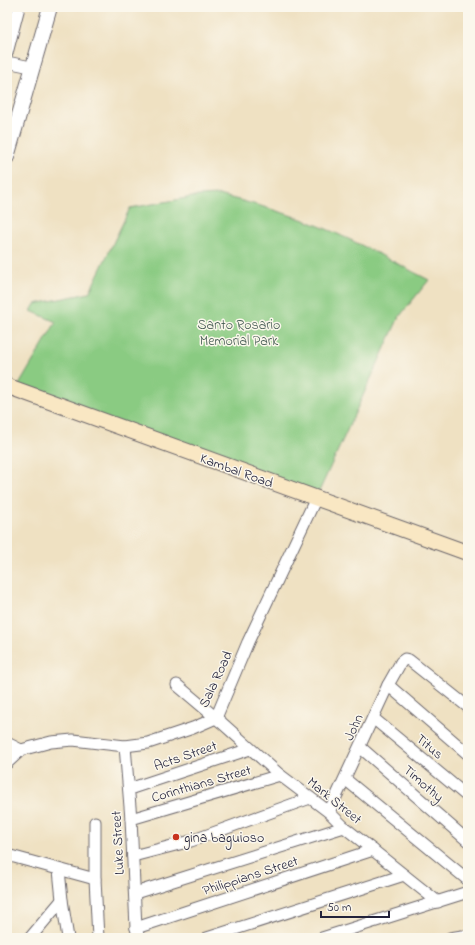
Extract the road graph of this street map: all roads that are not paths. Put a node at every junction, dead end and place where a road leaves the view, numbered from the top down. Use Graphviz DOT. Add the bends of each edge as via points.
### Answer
graph roads {
  1 [pos="19,7"];
  2 [pos="50,7"];
  3 [pos="7,53"];
  4 [pos="7,62"];
  5 [pos="26,66"];
  6 [pos="7,157"];
  7 [pos="7,386"];
  8 [pos="316,498"];
  9 [pos="468,553"];
  10 [pos="177,685"];
  11 [pos="388,685"];
  12 [pos="468,707"];
  13 [pos="216,718"];
  14 [pos="373,718"];
  15 [pos="7,743"];
  16 [pos="125,746"];
  17 [pos="360,747"];
  18 [pos="250,749"];
  19 [pos="21,750"];
  20 [pos="468,754"];
  21 [pos="7,763"];
  22 [pos="280,775"];
  23 [pos="345,779"];
  24 [pos="129,789"];
  25 [pos="468,797"];
  26 [pos="310,798"];
  27 [pos="329,812"];
  28 [pos="132,819"];
  29 [pos="96,822"];
  30 [pos="344,827"];
  31 [pos="468,841"];
  32 [pos="373,850"];
  33 [pos="7,855"];
  34 [pos="133,856"];
  35 [pos="59,870"];
  36 [pos="404,875"];
  37 [pos="95,879"];
  38 [pos="468,880"];
  39 [pos="468,892"];
  40 [pos="135,893"];
  41 [pos="62,900"];
  42 [pos="438,902"];
  43 [pos="138,933"];
  44 [pos="30,938"];
  45 [pos="68,938"];
  46 [pos="98,938"];
  47 [pos="207,938"];
  48 [pos="322,938"];
  49 [pos="450,938"];
  50 [pos="464,938"];
  1 -- 3 [label="street"];
  2 -- 6 [label="street"];
  4 -- 5 [label="street"];
  7 -- 8 [label="main road, Kambal Road"];
  8 -- 9 [label="main road, Kambal Road"];
  8 -- 13 [label="street, Sala Road" via="248,642"];
  10 -- 13 [label="street, Mark Street"];
  11 -- 12 [label="street, John" via="401,662 409,660"];
  11 -- 14 [label="street, John"];
  11 -- 20 [label="street"];
  13 -- 16 [label="street, Sala Road" via="148,743"];
  13 -- 18 [label="street, Mark Street"];
  14 -- 17 [label="street, John"];
  14 -- 25 [label="street, Titus"];
  15 -- 19 [label="street"];
  16 -- 19 [label="street, Sala Road" via="73,740 51,742"];
  16 -- 24 [label="street, Luke Street"];
  17 -- 23 [label="street, John"];
  17 -- 31 [label="street, Timothy"];
  18 -- 22 [label="street, Mark Street"];
  18 -- 24 [label="street, Acts Street"];
  19 -- 21 [label="street, Sala Road"];
  22 -- 26 [label="street, Mark Street"];
  22 -- 28 [label="street, Corinthians Street"];
  23 -- 27 [label="street, John"];
  23 -- 38 [label="street"];
  24 -- 28 [label="street, Luke Street"];
  26 -- 27 [label="street, Mark Street"];
  26 -- 34 [label="street" via="191,841"];
  27 -- 30 [label="street, Mark Street"];
  28 -- 34 [label="street, Luke Street"];
  29 -- 37 [label="street"];
  30 -- 32 [label="street, Mark Street"];
  30 -- 40 [label="street"];
  32 -- 36 [label="street, Mark Street"];
  32 -- 43 [label="street, Philippians Street"];
  33 -- 35 [label="street"];
  34 -- 40 [label="street, Luke Street"];
  35 -- 37 [label="street"];
  35 -- 41 [label="street"];
  36 -- 42 [label="street, Mark Street"];
  36 -- 47 [label="street"];
  37 -- 46 [label="street"];
  39 -- 42 [label="street"];
  40 -- 43 [label="street, Luke Street"];
  41 -- 44 [label="street"];
  41 -- 45 [label="street"];
  42 -- 48 [label="street"];
  49 -- 50 [label="street"];
}
